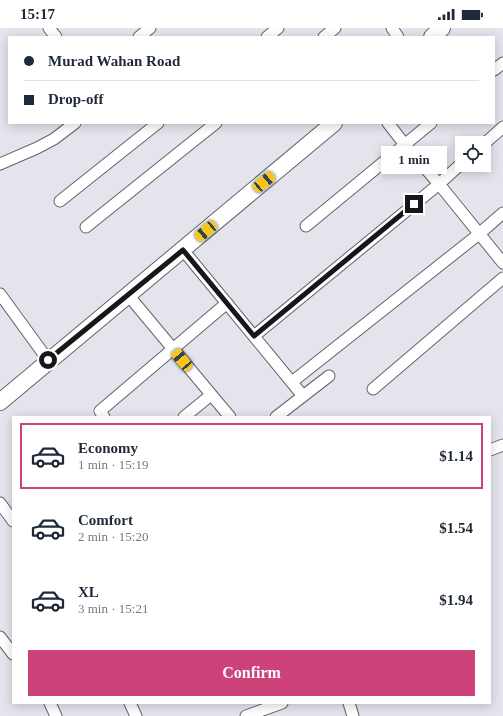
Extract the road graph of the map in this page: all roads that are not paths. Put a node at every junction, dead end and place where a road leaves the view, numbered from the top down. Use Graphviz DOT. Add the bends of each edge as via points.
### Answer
graph roads {
  1 [pos="49,28"];
  2 [pos="150,28"];
  3 [pos="278,28"];
  4 [pos="335,28"];
  5 [pos="442,28"];
  6 [pos="139,33"];
  7 [pos="55,36"];
  8 [pos="268,36"];
  9 [pos="325,36"];
  10 [pos="433,36"];
  11 [pos="503,63"];
  12 [pos="495,69"];
  13 [pos="74,124"];
  14 [pos="157,124"];
  15 [pos="215,124"];
  16 [pos="333,124"];
  17 [pos="389,124"];
  18 [pos="430,124"];
  19 [pos="503,127"];
  20 [pos="491,138"];
  21 [pos="405,145"];
  22 [pos="0,164"];
  23 [pos="455,169"];
  24 [pos="439,184"];
  25 [pos="60,200"];
  26 [pos="503,213"];
  27 [pos="306,226"];
  28 [pos="86,227"];
  29 [pos="479,234"];
  30 [pos="183,250"];
  31 [pos="503,263"];
  32 [pos="503,278"];
  33 [pos="0,294"];
  34 [pos="128,295"];
  35 [pos="227,303"];
  36 [pos="254,336"];
  37 [pos="173,349"];
  38 [pos="48,360"];
  39 [pos="329,376"];
  40 [pos="292,382"];
  41 [pos="373,389"];
  42 [pos="211,395"];
  43 [pos="303,396"];
  44 [pos="0,402"];
  45 [pos="103,416"];
  46 [pos="185,416"];
  47 [pos="229,416"];
  48 [pos="277,416"];
  49 [pos="503,445"];
  50 [pos="491,450"];
  51 [pos="0,503"];
  52 [pos="12,519"];
  53 [pos="0,637"];
  54 [pos="12,653"];
  55 [pos="50,704"];
  56 [pos="130,704"];
  57 [pos="349,704"];
  58 [pos="275,707"];
  59 [pos="56,716"];
  60 [pos="136,716"];
  61 [pos="246,716"];
  62 [pos="353,716"];
  1 -- 7 [label="street"];
  2 -- 6 [label="street"];
  3 -- 8 [label="street"];
  4 -- 9 [label="street"];
  5 -- 10 [label="street"];
  11 -- 12 [label="street"];
  13 -- 22 [label="street" via="54,139"];
  14 -- 25 [label="street"];
  15 -- 28 [label="street"];
  16 -- 30 [label="street"];
  17 -- 21 [label="street"];
  18 -- 21 [label="street"];
  19 -- 20 [label="street"];
  21 -- 24 [label="street"];
  21 -- 27 [label="street"];
  23 -- 24 [label="street"];
  24 -- 29 [label="street"];
  24 -- 36 [label="street"];
  26 -- 29 [label="street"];
  29 -- 31 [label="street"];
  29 -- 40 [label="street"];
  30 -- 34 [label="street"];
  30 -- 35 [label="street"];
  32 -- 41 [label="street"];
  33 -- 38 [label="street"];
  34 -- 37 [label="street"];
  34 -- 38 [label="street"];
  35 -- 36 [label="street"];
  35 -- 37 [label="street"];
  36 -- 40 [label="street"];
  37 -- 42 [label="street"];
  37 -- 45 [label="street" via="100,411"];
  38 -- 44 [label="street"];
  39 -- 43 [label="street"];
  40 -- 43 [label="street"];
  42 -- 46 [label="street"];
  42 -- 47 [label="street"];
  43 -- 48 [label="street"];
  49 -- 50 [label="street"];
  51 -- 52 [label="street"];
  53 -- 54 [label="street"];
  55 -- 59 [label="street"];
  56 -- 60 [label="street"];
  57 -- 62 [label="street"];
  58 -- 61 [label="street"];
}
